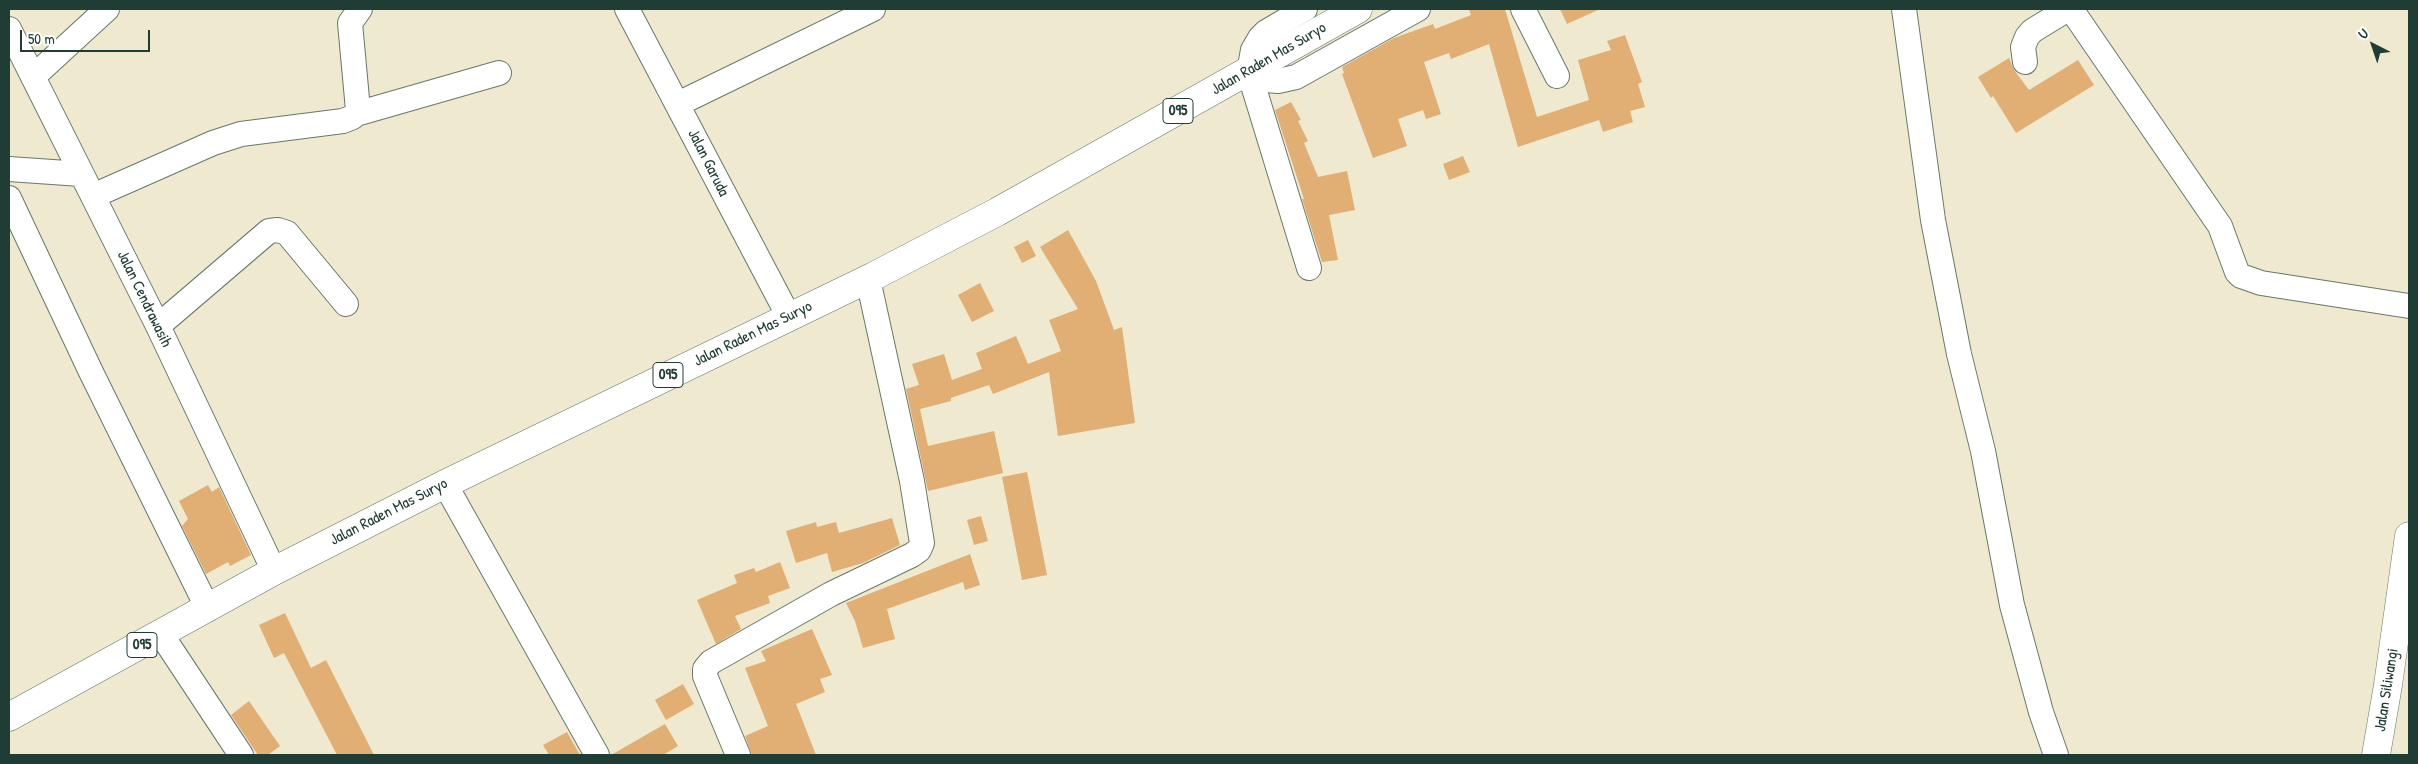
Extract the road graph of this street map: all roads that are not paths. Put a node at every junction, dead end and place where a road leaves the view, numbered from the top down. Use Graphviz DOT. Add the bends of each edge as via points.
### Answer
graph roads {
  1 [pos="108,9"];
  2 [pos="360,9"];
  3 [pos="627,9"];
  4 [pos="873,9"];
  5 [pos="1305,9"];
  6 [pos="1358,9"];
  7 [pos="1418,9"];
  8 [pos="1523,9"];
  9 [pos="1904,9"];
  10 [pos="2069,9"];
  11 [pos="9,29"];
  12 [pos="2025,62"];
  13 [pos="1250,72"];
  14 [pos="499,73"];
  15 [pos="1557,76"];
  16 [pos="33,77"];
  17 [pos="678,104"];
  18 [pos="356,114"];
  19 [pos="9,169"];
  20 [pos="81,174"];
  21 [pos="93,196"];
  22 [pos="9,198"];
  23 [pos="1310,268"];
  24 [pos="868,279"];
  25 [pos="346,304"];
  26 [pos="2409,306"];
  27 [pos="789,316"];
  28 [pos="158,326"];
  29 [pos="445,484"];
  30 [pos="2409,536"];
  31 [pos="274,571"];
  32 [pos="208,609"];
  33 [pos="161,634"];
  34 [pos="2399,682"];
  35 [pos="9,717"];
  36 [pos="241,755"];
  37 [pos="597,755"];
  38 [pos="738,755"];
  39 [pos="2056,755"];
  40 [pos="2376,755"];
  1 -- 16 [label="street"];
  2 -- 18 [label="street" via="350,23"];
  3 -- 17 [label="street, Jalan Garuda"];
  4 -- 17 [label="street"];
  5 -- 13 [label="street" via="1260,38 1253,50"];
  6 -- 13 [label="main road, Jalan Raden Mas Suryo / 095"];
  7 -- 13 [label="street" via="1296,77 1266,80"];
  8 -- 15 [label="street"];
  9 -- 39 [label="street" via="1932,220 1959,354 1983,451 2012,605"];
  10 -- 12 [label="street" via="2027,37 2023,47"];
  10 -- 26 [label="street" via="2220,226 2234,267 2241,276"];
  11 -- 16 [label="street, Jalan Cendrawasih"];
  13 -- 23 [label="street"];
  13 -- 24 [label="main road, Jalan Raden Mas Suryo / 095"];
  14 -- 18 [label="street"];
  16 -- 20 [label="street, Jalan Cendrawasih"];
  17 -- 27 [label="street, Jalan Garuda"];
  18 -- 21 [label="street" via="343,121 241,134 213,143"];
  19 -- 20 [label="street"];
  20 -- 21 [label="street, Jalan Cendrawasih"];
  21 -- 28 [label="street, Jalan Cendrawasih"];
  22 -- 32 [label="street"];
  24 -- 27 [label="main road, Jalan Raden Mas Suryo / 095"];
  24 -- 38 [label="street" via="912,481 922,543 912,555 831,594 705,668 705,676"];
  25 -- 28 [label="street" via="287,233 269,231"];
  27 -- 29 [label="main road, Jalan Raden Mas Suryo / 095"];
  28 -- 31 [label="street, Jalan Cendrawasih"];
  29 -- 31 [label="main road, Jalan Raden Mas Suryo / 095"];
  29 -- 37 [label="street"];
  30 -- 34 [label="main road, Jalan Siliwangi"];
  31 -- 32 [label="main road, Jalan Raden Mas Suryo / 095"];
  32 -- 33 [label="main road, Jalan Raden Mas Suryo / 095"];
  33 -- 35 [label="main road, Jalan Raden Mas Suryo / 095"];
  33 -- 36 [label="street"];
  34 -- 40 [label="main road, Jalan Siliwangi"];
}
